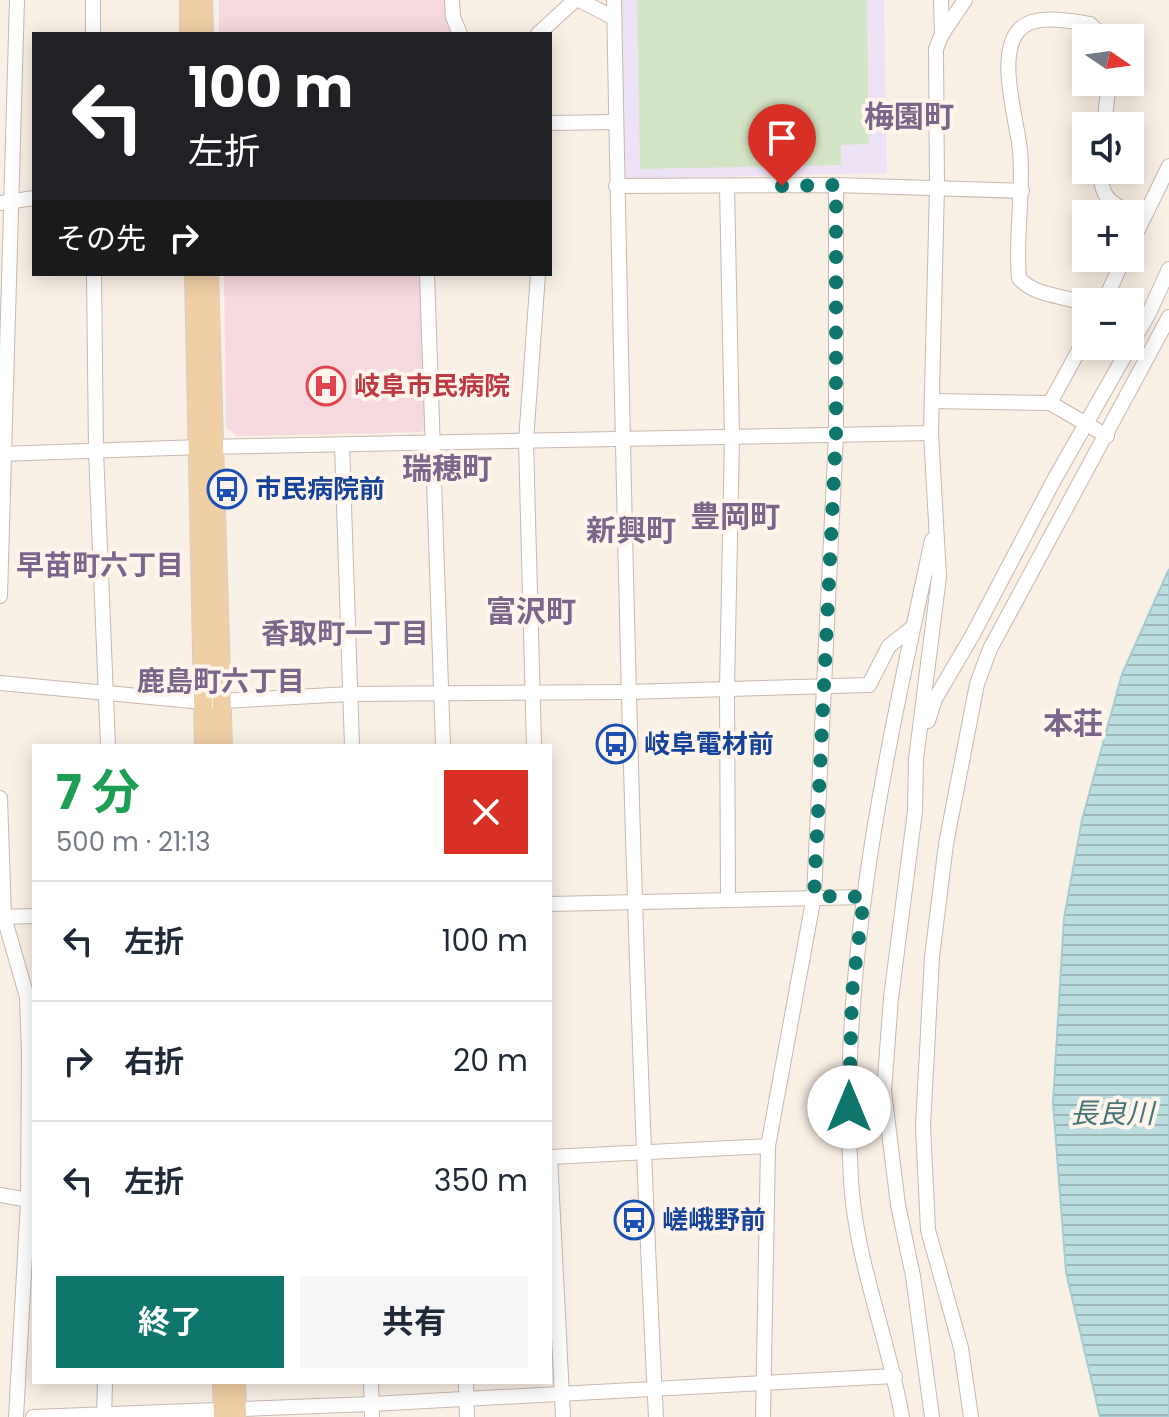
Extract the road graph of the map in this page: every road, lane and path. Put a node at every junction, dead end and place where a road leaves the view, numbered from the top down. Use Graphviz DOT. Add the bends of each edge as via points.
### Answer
graph roads {
  1 [pos="17,0"];
  2 [pos="93,0"];
  3 [pos="189,0"];
  4 [pos="203,0"];
  5 [pos="452,0"];
  6 [pos="577,0"];
  7 [pos="614,0"];
  8 [pos="941,0"];
  9 [pos="965,0"];
  10 [pos="614,18"];
  11 [pos="1090,24"];
  12 [pos="93,32"];
  13 [pos="189,32"];
  14 [pos="204,32"];
  15 [pos="459,32"];
  16 [pos="540,32"];
  17 [pos="942,34"];
  18 [pos="615,122"];
  19 [pos="552,123"];
  20 [pos="1169,166"];
  21 [pos="836,185"];
  22 [pos="616,186"];
  23 [pos="727,186"];
  24 [pos="937,187"];
  25 [pos="1022,191"];
  26 [pos="32,198"];
  27 [pos="6,202"];
  28 [pos="1144,217"];
  29 [pos="1169,269"];
  30 [pos="94,276"];
  31 [pos="194,276"];
  32 [pos="209,276"];
  33 [pos="427,276"];
  34 [pos="538,276"];
  35 [pos="1072,298"];
  36 [pos="1169,317"];
  37 [pos="1073,360"];
  38 [pos="932,401"];
  39 [pos="1050,403"];
  40 [pos="1087,424"];
  41 [pos="931,433"];
  42 [pos="836,434"];
  43 [pos="732,436"];
  44 [pos="1107,436"];
  45 [pos="624,439"];
  46 [pos="526,441"];
  47 [pos="432,443"];
  48 [pos="342,445"];
  49 [pos="207,447"];
  50 [pos="96,451"];
  51 [pos="3,454"];
  52 [pos="935,528"];
  53 [pos="0,596"];
  54 [pos="913,627"];
  55 [pos="0,683"];
  56 [pos="823,688"];
  57 [pos="727,689"];
  58 [pos="532,691"];
  59 [pos="627,692"];
  60 [pos="350,694"];
  61 [pos="441,694"];
  62 [pos="105,695"];
  63 [pos="223,701"];
  64 [pos="203,702"];
  65 [pos="108,744"];
  66 [pos="204,744"];
  67 [pos="223,744"];
  68 [pos="352,744"];
  69 [pos="443,744"];
  70 [pos="534,744"];
  71 [pos="916,759"];
  72 [pos="0,798"];
  73 [pos="814,896"];
  74 [pos="864,897"];
  75 [pos="728,898"];
  76 [pos="636,901"];
  77 [pos="552,904"];
  78 [pos="32,916"];
  79 [pos="2,917"];
  80 [pos="768,1146"];
  81 [pos="643,1152"];
  82 [pos="552,1157"];
  83 [pos="0,1195"];
  84 [pos="552,1196"];
  85 [pos="31,1201"];
  86 [pos="895,1376"];
  87 [pos="763,1383"];
  88 [pos="105,1384"];
  89 [pos="223,1384"];
  90 [pos="236,1384"];
  91 [pos="371,1384"];
  92 [pos="466,1384"];
  93 [pos="655,1388"];
  94 [pos="562,1394"];
  95 [pos="466,1399"];
  96 [pos="372,1411"];
  97 [pos="230,1413"];
  98 [pos="104,1415"];
  99 [pos="16,1417"];
  100 [pos="33,1417"];
  101 [pos="467,1417"];
  102 [pos="563,1417"];
  103 [pos="656,1417"];
  104 [pos="763,1417"];
  105 [pos="902,1417"];
  106 [pos="932,1417"];
  107 [pos="971,1417"];
  1 -- 27 [label="street"];
  2 -- 12 [label="street"];
  3 -- 13 [label="main road"];
  4 -- 14 [label="main road"];
  5 -- 15 [label="street"];
  6 -- 10 [label="street"];
  6 -- 16 [label="street"];
  7 -- 10 [label="street"];
  8 -- 17 [label="street"];
  9 -- 17 [label="street"];
  10 -- 18 [label="street"];
  11 -- 25 [label="street" via="1039,21 1019,30 1010,47 1010,99"];
  17 -- 24 [label="street" via="936,49"];
  18 -- 19 [label="street"];
  18 -- 22 [label="street"];
  20 -- 28 [label="street"];
  21 -- 23 [label="street"];
  21 -- 24 [label="street"];
  21 -- 42 [label="street"];
  22 -- 23 [label="street"];
  22 -- 45 [label="street"];
  23 -- 43 [label="street"];
  24 -- 25 [label="street"];
  24 -- 38 [label="street"];
  25 -- 35 [label="street" via="1019,278 1035,291"];
  26 -- 27 [label="street"];
  27 -- 51 [label="street"];
  29 -- 40 [label="street"];
  30 -- 50 [label="street"];
  31 -- 49 [label="main road"];
  32 -- 49 [label="main road"];
  33 -- 47 [label="street"];
  34 -- 46 [label="street"];
  36 -- 44 [label="street"];
  37 -- 39 [label="street"];
  38 -- 39 [label="street"];
  38 -- 41 [label="street"];
  39 -- 40 [label="street"];
  40 -- 44 [label="street"];
  40 -- 71 [label="street" via="935,699"];
  41 -- 42 [label="street"];
  41 -- 52 [label="street"];
  42 -- 43 [label="street"];
  42 -- 56 [label="street"];
  43 -- 45 [label="street"];
  43 -- 57 [label="street"];
  44 -- 107 [label="street" via="990,649 977,684 946,844 932,957 924,1140 928,1230 961,1348"];
  45 -- 46 [label="street"];
  45 -- 59 [label="street"];
  46 -- 47 [label="street"];
  46 -- 58 [label="street"];
  47 -- 48 [label="street"];
  47 -- 61 [label="street"];
  48 -- 49 [label="street"];
  48 -- 60 [label="street"];
  49 -- 50 [label="street"];
  49 -- 63 [label="main road"];
  49 -- 64 [label="main road"];
  50 -- 51 [label="street"];
  50 -- 62 [label="street"];
  51 -- 53 [label="street"];
  52 -- 54 [label="street"];
  52 -- 71 [label="street" via="939,577"];
  54 -- 56 [label="street" via="889,646 869,685"];
  54 -- 74 [label="street"];
  55 -- 62 [label="street"];
  56 -- 57 [label="street"];
  56 -- 73 [label="street"];
  57 -- 59 [label="street"];
  57 -- 75 [label="street"];
  58 -- 59 [label="street"];
  58 -- 61 [label="street"];
  58 -- 70 [label="street"];
  59 -- 76 [label="street"];
  60 -- 61 [label="street"];
  60 -- 63 [label="street"];
  60 -- 68 [label="street"];
  61 -- 69 [label="street"];
  62 -- 64 [label="street"];
  62 -- 65 [label="street"];
  63 -- 64 [label="street"];
  63 -- 67 [label="main road"];
  64 -- 66 [label="main road"];
  71 -- 106 [label="street" via="884,1091"];
  72 -- 79 [label="street"];
  73 -- 74 [label="street"];
  73 -- 75 [label="street"];
  73 -- 80 [label="street"];
  74 -- 86 [label="street" via="852,993 851,1182 861,1254"];
  75 -- 76 [label="street"];
  76 -- 77 [label="street"];
  76 -- 81 [label="street"];
  78 -- 79 [label="street"];
  79 -- 85 [label="street" via="27,997"];
  80 -- 81 [label="street"];
  80 -- 87 [label="street"];
  81 -- 82 [label="street"];
  81 -- 93 [label="street"];
  83 -- 85 [label="street"];
  84 -- 94 [label="street"];
  85 -- 99 [label="street"];
  86 -- 87 [label="street"];
  86 -- 105 [label="street"];
  87 -- 93 [label="street"];
  87 -- 104 [label="street"];
  88 -- 98 [label="street"];
  89 -- 97 [label="main road"];
  90 -- 97 [label="main road"];
  91 -- 96 [label="street"];
  92 -- 95 [label="street"];
  93 -- 94 [label="street"];
  93 -- 103 [label="street"];
  94 -- 95 [label="street"];
  94 -- 102 [label="street"];
  95 -- 96 [label="street"];
  95 -- 101 [label="street"];
  96 -- 97 [label="street"];
  97 -- 98 [label="street"];
  98 -- 100 [label="street"];
}
